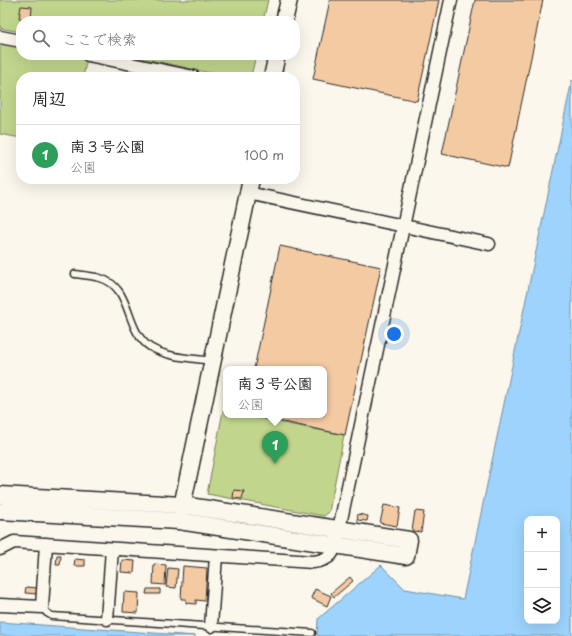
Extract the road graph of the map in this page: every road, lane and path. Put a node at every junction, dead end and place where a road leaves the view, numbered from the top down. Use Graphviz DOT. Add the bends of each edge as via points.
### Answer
graph roads {
  1 [pos="289,0"];
  2 [pos="451,0"];
  3 [pos="285,16"];
  4 [pos="0,37"];
  5 [pos="16,40"];
  6 [pos="112,60"];
  7 [pos="276,60"];
  8 [pos="170,72"];
  9 [pos="273,72"];
  10 [pos="249,186"];
  11 [pos="403,226"];
  12 [pos="489,244"];
  13 [pos="76,274"];
  14 [pos="212,361"];
  15 [pos="0,495"];
  16 [pos="182,505"];
  17 [pos="0,511"];
  18 [pos="179,521"];
  19 [pos="339,529"];
  20 [pos="46,544"];
  21 [pos="335,545"];
  22 [pos="0,549"];
  23 [pos="112,549"];
  24 [pos="216,556"];
  25 [pos="0,605"];
  26 [pos="42,607"];
  27 [pos="107,619"];
  28 [pos="211,626"];
  29 [pos="312,633"];
  1 -- 3 [label="street"];
  2 -- 11 [label="street"];
  4 -- 5 [label="street"];
  6 -- 8 [label="street"];
  7 -- 9 [label="street"];
  10 -- 11 [label="street"];
  10 -- 14 [label="street"];
  11 -- 12 [label="street"];
  11 -- 19 [label="street"];
  13 -- 14 [label="lane" via="101,278 112,284 123,296 138,335 150,346 166,354"];
  14 -- 16 [label="street"];
  15 -- 16 [label="street"];
  16 -- 18 [label="street"];
  16 -- 19 [label="street"];
  17 -- 18 [label="street"];
  18 -- 21 [label="street"];
  19 -- 21 [label="street"];
  19 -- 21 [label="street" via="409,540 406,556"];
  20 -- 22 [label="street" via="14,542"];
  20 -- 23 [label="street"];
  20 -- 26 [label="street"];
  21 -- 24 [label="street" via="331,556 324,561"];
  23 -- 24 [label="street"];
  23 -- 27 [label="street"];
  24 -- 28 [label="street"];
  25 -- 26 [label="street"];
  26 -- 27 [label="lane" via="52,616"];
  27 -- 28 [label="lane"];
  28 -- 29 [label="lane"];
}
